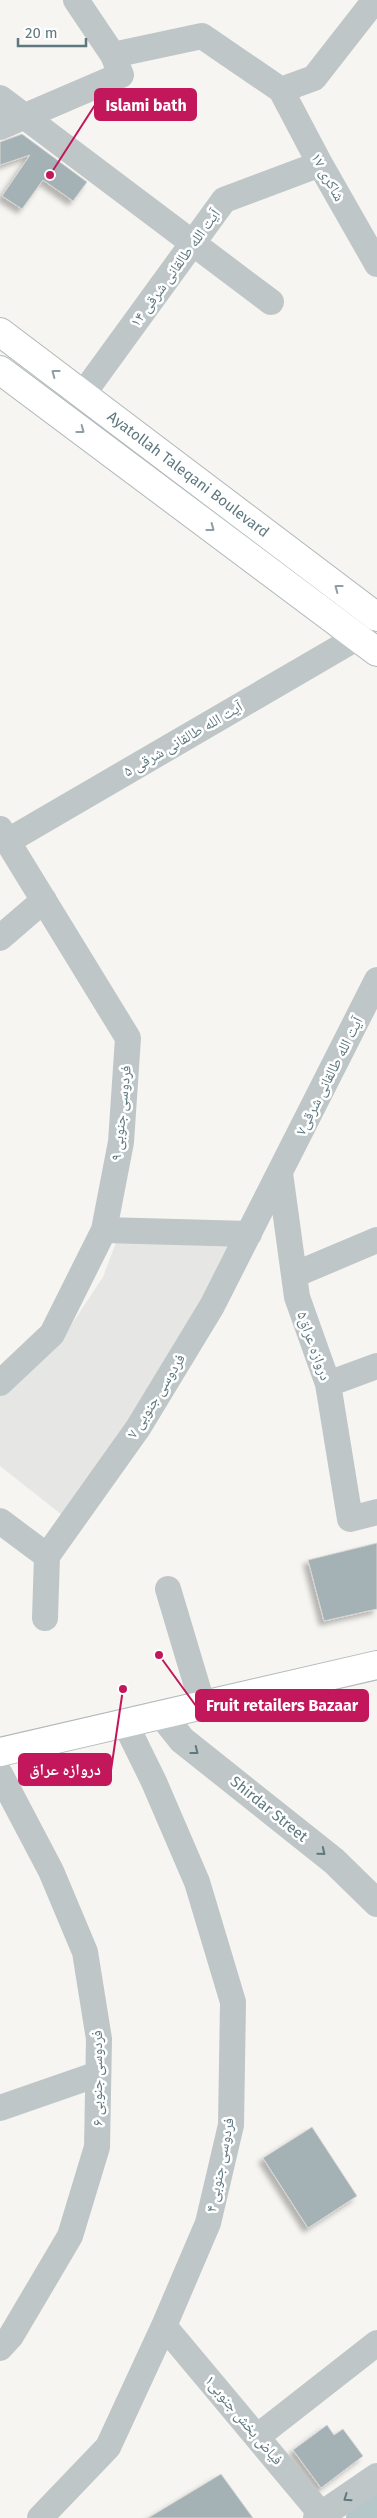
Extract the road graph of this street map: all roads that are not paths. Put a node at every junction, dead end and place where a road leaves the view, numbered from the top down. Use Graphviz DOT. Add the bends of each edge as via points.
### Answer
graph roads {
  1 [pos="76,0"];
  2 [pos="375,0"];
  3 [pos="113,55"];
  4 [pos="281,90"];
  5 [pos="0,98"];
  6 [pos="26,118"];
  7 [pos="0,127"];
  8 [pos="320,164"];
  9 [pos="192,243"];
  10 [pos="377,264"];
  11 [pos="271,302"];
  12 [pos="0,332"];
  13 [pos="0,370"];
  14 [pos="83,394"];
  15 [pos="376,615"];
  16 [pos="367,645"];
  17 [pos="4,835"];
  18 [pos="44,900"];
  19 [pos="0,938"];
  20 [pos="377,980"];
  21 [pos="280,1173"];
  22 [pos="104,1230"];
  23 [pos="249,1234"];
  24 [pos="377,1240"];
  25 [pos="294,1274"];
  26 [pos="377,1366"];
  27 [pos="0,1383"];
  28 [pos="328,1384"];
  29 [pos="377,1512"];
  30 [pos="0,1521"];
  31 [pos="47,1556"];
  32 [pos="168,1588"];
  33 [pos="45,1618"];
  34 [pos="377,1665"];
  35 [pos="203,1706"];
  36 [pos="162,1715"];
  37 [pos="125,1723"];
  38 [pos="0,1752"];
  39 [pos="0,1774"];
  40 [pos="377,1903"];
  41 [pos="98,2074"];
  42 [pos="0,2108"];
  43 [pos="164,2326"];
  44 [pos="377,2343"];
  45 [pos="0,2348"];
  46 [pos="258,2436"];
  47 [pos="377,2477"];
  48 [pos="319,2516"];
  49 [pos="40,2518"];
  1 -- 3 [label="street"];
  2 -- 4 [label="street" via="314,78"];
  3 -- 4 [label="street" via="202,36"];
  3 -- 6 [label="street" via="121,75"];
  4 -- 8 [label="street, شاکری ۱۷"];
  5 -- 6 [label="street"];
  6 -- 7 [label="street"];
  6 -- 9 [label="street"];
  8 -- 9 [label="street, آیت الله طالقانی شرقی ۱۴" via="224,200"];
  8 -- 10 [label="street, شاکری ۱۷"];
  9 -- 11 [label="street"];
  9 -- 14 [label="street, آیت الله طالقانی شرقی ۱۴"];
  14 -- 12 [label="main road, Ayatollah Taleqani Boulevard, one-way"];
  13 -- 16 [label="main road, Ayatollah Taleqani Boulevard, one-way"];
  15 -- 14 [label="main road, Ayatollah Taleqani Boulevard, one-way"];
  16 -- 17 [label="street, آیت الله طالقانی شرقی ۵"];
  17 -- 18 [label="street, فردوسی جنوبی ۹"];
  18 -- 19 [label="street"];
  18 -- 22 [label="street, فردوسی جنوبی ۹" via="128,1038 121,1142"];
  20 -- 21 [label="street, آیت الله طالقانی شرقی۷"];
  21 -- 23 [label="street, فردوسی جنوبی ۷"];
  21 -- 25 [label="street, دروازه عراق۵"];
  22 -- 23 [label="street"];
  22 -- 27 [label="street, فردوسی جنوبی ۹" via="52,1334"];
  23 -- 31 [label="street, فردوسی جنوبی ۷" via="212,1306 138,1428"];
  24 -- 25 [label="street"];
  25 -- 28 [label="street, دروازه عراق۵" via="297,1297"];
  26 -- 28 [label="street"];
  28 -- 29 [label="street, دروازه عراق۵" via="350,1519"];
  30 -- 31 [label="street"];
  31 -- 33 [label="street"];
  32 -- 35 [label="street"];
  34 -- 35 [label="main road"];
  35 -- 36 [label="main road"];
  36 -- 37 [label="main road"];
  36 -- 40 [label="street, Shirdar Street, one-way" via="182,1740 334,1861"];
  37 -- 38 [label="main road"];
  37 -- 43 [label="street, فردوسی جنوبی ۴" via="198,1882 233,2002 231,2125 208,2223"];
  39 -- 41 [label="street, فردوسی جنوبی ۶" via="51,1871 85,1952 99,2039"];
  41 -- 42 [label="street"];
  41 -- 45 [label="street, فردوسی جنوبی ۶" via="97,2146 70,2236 11,2336"];
  43 -- 46 [label="street, فیاض بخش جنوبی۱"];
  43 -- 49 [label="street, فردوسی جنوبی ۴" via="108,2447"];
  44 -- 46 [label="street"];
  46 -- 48 [label="street, فیاض بخش جنوبی۱"];
  47 -- 48 [label="street, one-way"];
}
